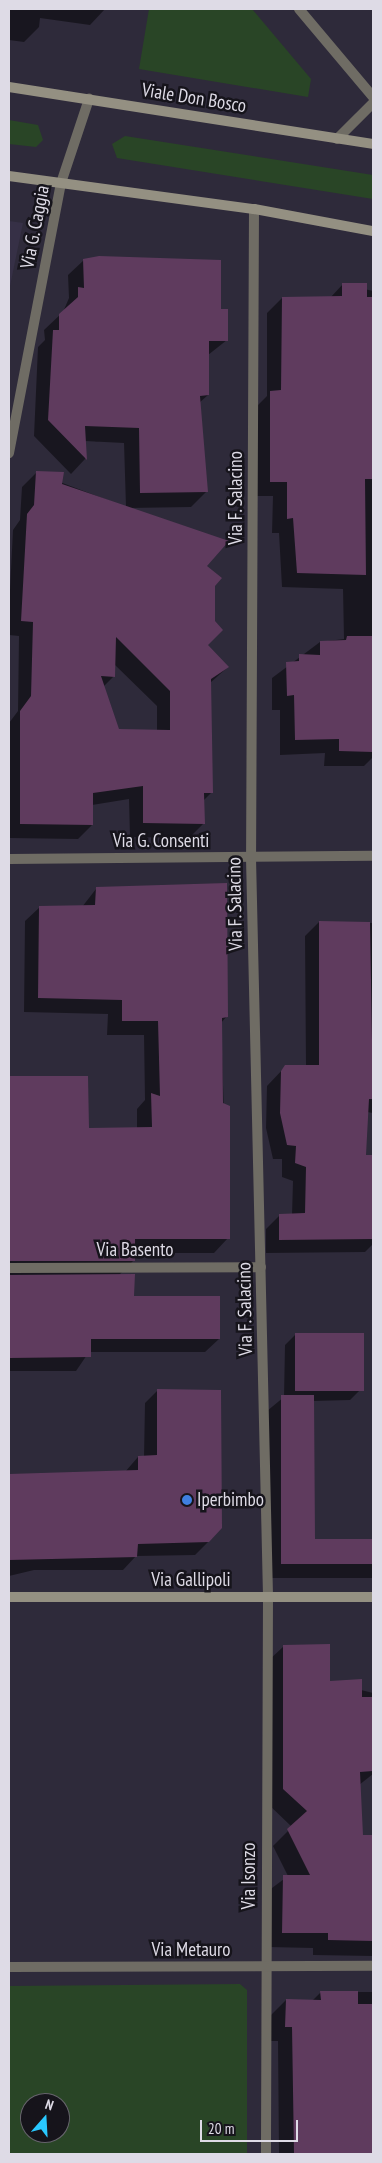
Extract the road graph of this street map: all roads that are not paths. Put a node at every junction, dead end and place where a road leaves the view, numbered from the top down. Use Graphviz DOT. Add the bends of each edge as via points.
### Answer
graph roads {
  1 [pos="299,9"];
  2 [pos="9,87"];
  3 [pos="373,97"];
  4 [pos="89,99"];
  5 [pos="373,103"];
  6 [pos="337,139"];
  7 [pos="373,144"];
  8 [pos="9,176"];
  9 [pos="61,184"];
  10 [pos="254,210"];
  11 [pos="373,231"];
  12 [pos="9,453"];
  13 [pos="373,856"];
  14 [pos="251,858"];
  15 [pos="9,859"];
  16 [pos="261,1267"];
  17 [pos="9,1268"];
  18 [pos="9,1597"];
  19 [pos="268,1597"];
  20 [pos="373,1598"];
  21 [pos="373,1966"];
  22 [pos="9,1967"];
  23 [pos="266,1968"];
  24 [pos="266,2154"];
  1 -- 3 [label="street"];
  2 -- 4 [label="street, Viale Don Bosco"];
  4 -- 6 [label="street, Viale Don Bosco"];
  4 -- 9 [label="street, Via G. Caggia"];
  5 -- 6 [label="street"];
  6 -- 7 [label="street, Viale Don Bosco"];
  8 -- 9 [label="street"];
  9 -- 10 [label="street"];
  9 -- 12 [label="street, Via G. Caggia"];
  10 -- 11 [label="street"];
  10 -- 14 [label="street, Via F. Salacino"];
  13 -- 14 [label="street, Via G. Consenti"];
  14 -- 15 [label="street, Via G. Consenti"];
  14 -- 16 [label="street, Via F. Salacino"];
  16 -- 17 [label="street, Via Basento"];
  16 -- 19 [label="street, Via F. Salacino"];
  18 -- 19 [label="street, Via Gallipoli"];
  19 -- 20 [label="street, Via Gallipoli"];
  19 -- 23 [label="street, Via Isonzo"];
  21 -- 23 [label="street, Via Metauro"];
  22 -- 23 [label="street, Via Metauro"];
  23 -- 24 [label="street, Via Isonzo"];
}
